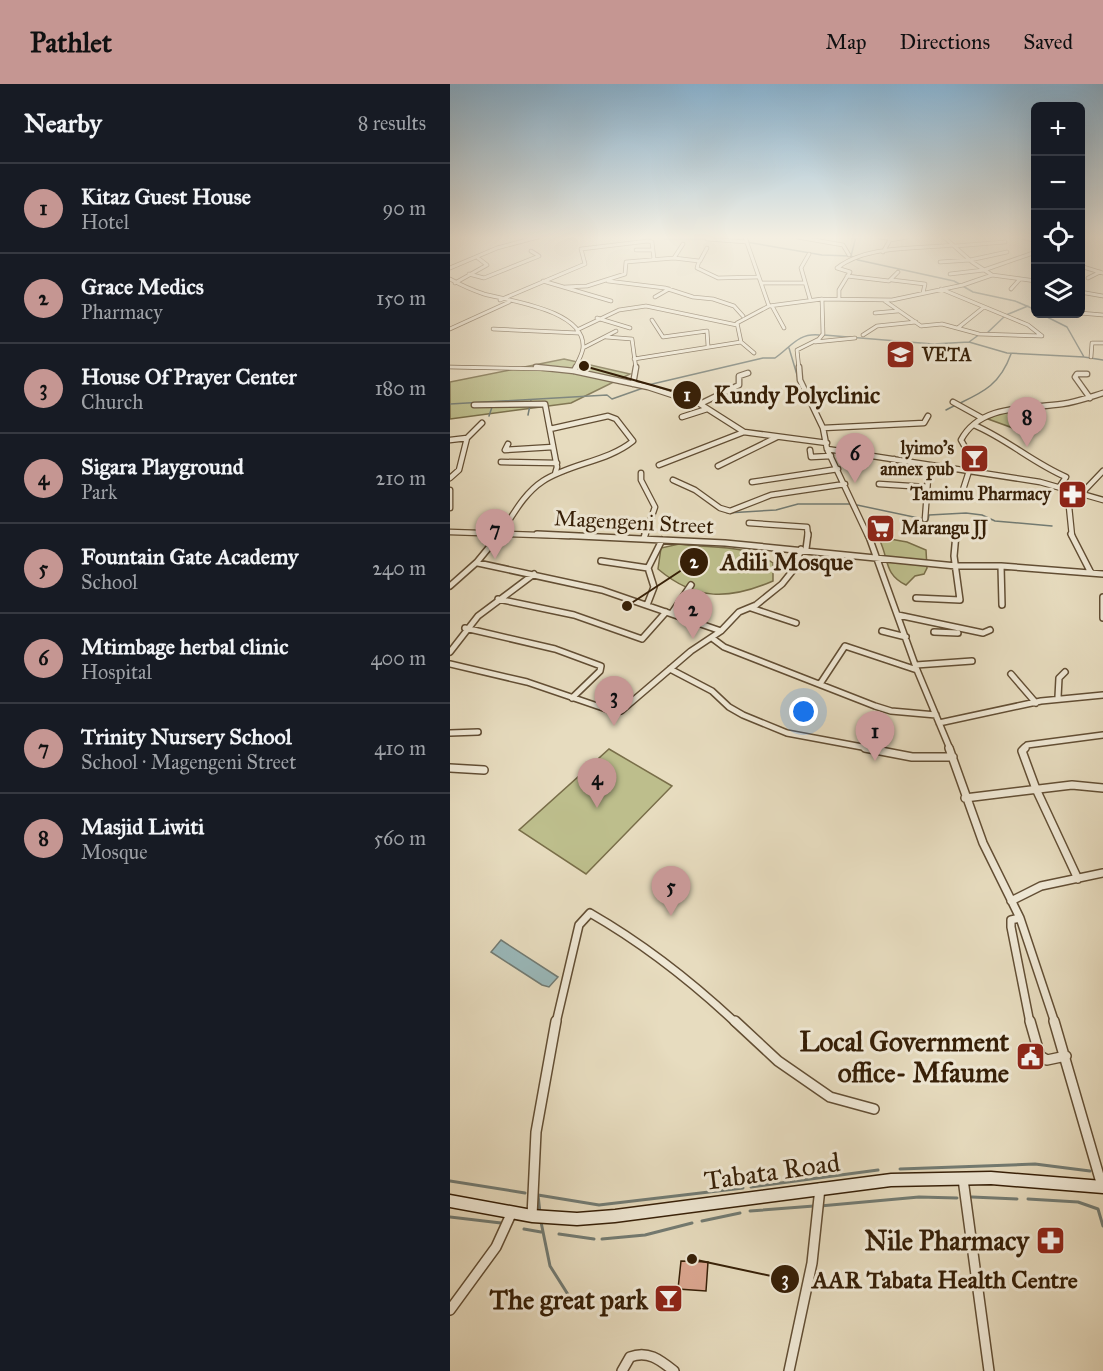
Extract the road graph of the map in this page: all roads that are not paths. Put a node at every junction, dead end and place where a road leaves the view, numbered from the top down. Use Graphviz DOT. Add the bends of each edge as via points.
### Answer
graph roads {
  1 [pos="492,297"];
  2 [pos="507,297"];
  3 [pos="598,297"];
  4 [pos="693,297"];
  5 [pos="767,297"];
  6 [pos="904,297"];
  7 [pos="953,297"];
  8 [pos="810,299"];
  9 [pos="822,299"];
  10 [pos="839,299"];
  11 [pos="500,300"];
  12 [pos="611,301"];
  13 [pos="885,301"];
  14 [pos="510,302"];
  15 [pos="770,306"];
  16 [pos="984,308"];
  17 [pos="899,311"];
  18 [pos="874,313"];
  19 [pos="1085,313"];
  20 [pos="1103,315"];
  21 [pos="743,316"];
  22 [pos="597,318"];
  23 [pos="652,320"];
  24 [pos="916,322"];
  25 [pos="737,325"];
  26 [pos="959,327"];
  27 [pos="630,328"];
  28 [pos="784,328"];
  29 [pos="450,329"];
  30 [pos="492,329"];
  31 [pos="578,331"];
  32 [pos="616,331"];
  33 [pos="863,335"];
  34 [pos="606,337"];
  35 [pos="855,338"];
  36 [pos="741,342"];
  37 [pos="814,342"];
  38 [pos="1103,343"];
  39 [pos="708,346"];
  40 [pos="583,348"];
  41 [pos="753,353"];
  42 [pos="1091,357"];
  43 [pos="634,359"];
  44 [pos="450,367"];
  45 [pos="574,371"];
  46 [pos="748,373"];
  47 [pos="1087,374"];
  48 [pos="633,384"];
  49 [pos="1103,393"];
  50 [pos="1090,398"];
  51 [pos="953,402"];
  52 [pos="700,404"];
  53 [pos="474,405"];
  54 [pos="708,409"];
  55 [pos="928,416"];
  56 [pos="682,417"];
  57 [pos="982,418"];
  58 [pos="483,423"];
  59 [pos="974,425"];
  60 [pos="823,428"];
  61 [pos="550,429"];
  62 [pos="744,432"];
  63 [pos="777,437"];
  64 [pos="467,438"];
  65 [pos="450,440"];
  66 [pos="508,444"];
  67 [pos="827,446"];
  68 [pos="554,447"];
  69 [pos="810,450"];
  70 [pos="831,456"];
  71 [pos="894,459"];
  72 [pos="501,462"];
  73 [pos="556,464"];
  74 [pos="660,465"];
  75 [pos="929,465"];
  76 [pos="718,466"];
  77 [pos="838,469"];
  78 [pos="969,471"];
  79 [pos="1103,471"];
  80 [pos="641,472"];
  81 [pos="891,472"];
  82 [pos="980,472"];
  83 [pos="555,474"];
  84 [pos="450,478"];
  85 [pos="674,480"];
  86 [pos="752,482"];
  87 [pos="845,484"];
  88 [pos="879,484"];
  89 [pos="1060,486"];
  90 [pos="926,487"];
  91 [pos="1067,488"];
  92 [pos="450,490"];
  93 [pos="1083,492"];
  94 [pos="961,496"];
  95 [pos="1103,500"];
  96 [pos="450,508"];
  97 [pos="925,519"];
  98 [pos="749,524"];
  99 [pos="957,526"];
  100 [pos="450,532"];
  101 [pos="501,533"];
  102 [pos="644,538"];
  103 [pos="662,540"];
  104 [pos="803,549"];
  105 [pos="875,556"];
  106 [pos="601,561"];
  107 [pos="478,563"];
  108 [pos="956,566"];
  109 [pos="1001,566"];
  110 [pos="648,568"];
  111 [pos="1091,573"];
  112 [pos="534,574"];
  113 [pos="1103,574"];
  114 [pos="691,585"];
  115 [pos="450,586"];
  116 [pos="1103,597"];
  117 [pos="916,598"];
  118 [pos="498,599"];
  119 [pos="647,604"];
  120 [pos="1002,605"];
  121 [pos="750,608"];
  122 [pos="669,613"];
  123 [pos="1103,613"];
  124 [pos="898,615"];
  125 [pos="1103,618"];
  126 [pos="796,623"];
  127 [pos="465,628"];
  128 [pos="990,630"];
  129 [pos="721,631"];
  130 [pos="882,631"];
  131 [pos="934,632"];
  132 [pos="957,633"];
  133 [pos="906,637"];
  134 [pos="712,638"];
  135 [pos="450,652"];
  136 [pos="972,661"];
  137 [pos="450,664"];
  138 [pos="916,667"];
  139 [pos="670,669"];
  140 [pos="1065,672"];
  141 [pos="1011,674"];
  142 [pos="820,684"];
  143 [pos="1103,695"];
  144 [pos="1058,697"];
  145 [pos="572,698"];
  146 [pos="1036,703"];
  147 [pos="936,716"];
  148 [pos="939,723"];
  149 [pos="478,732"];
  150 [pos="450,733"];
  151 [pos="1103,735"];
  152 [pos="953,757"];
  153 [pos="450,768"];
  154 [pos="484,770"];
  155 [pos="1036,789"];
  156 [pos="1102,790"];
  157 [pos="965,798"];
  158 [pos="1103,873"];
  159 [pos="1078,879"];
  160 [pos="1011,901"];
  161 [pos="1020,918"];
  162 [pos="1066,1056"];
  163 [pos="874,1109"];
  164 [pos="963,1179"];
  165 [pos="820,1188"];
  166 [pos="1103,1188"];
  167 [pos="450,1201"];
  168 [pos="512,1211"];
  169 [pos="532,1216"];
  170 [pos="450,1310"];
  171 [pos="622,1371"];
  172 [pos="674,1371"];
  173 [pos="789,1371"];
  174 [pos="989,1371"];
  1 -- 11 [label="street"];
  2 -- 11 [label="street"];
  3 -- 12 [label="street"];
  4 -- 21 [label="street" via="728,304"];
  5 -- 15 [label="street"];
  6 -- 13 [label="street"];
  7 -- 16 [label="street"];
  8 -- 9 [label="street"];
  8 -- 15 [label="street"];
  9 -- 10 [label="street"];
  9 -- 37 [label="street" via="823,334"];
  10 -- 13 [label="street"];
  11 -- 14 [label="street"];
  13 -- 17 [label="street"];
  14 -- 29 [label="street"];
  14 -- 31 [label="street" via="557,314"];
  15 -- 21 [label="street"];
  15 -- 28 [label="street"];
  16 -- 26 [label="street"];
  16 -- 26 [label="street" via="1031,326 1042,336 979,334"];
  17 -- 18 [label="street"];
  17 -- 24 [label="street"];
  19 -- 20 [label="street"];
  21 -- 25 [label="street"];
  22 -- 25 [label="street" via="609,311 650,306 721,325"];
  22 -- 27 [label="street"];
  22 -- 31 [label="street"];
  23 -- 39 [label="street" via="663,337 706,331"];
  24 -- 26 [label="street" via="921,326"];
  24 -- 33 [label="street" via="876,326"];
  25 -- 36 [label="street"];
  30 -- 31 [label="street"];
  31 -- 40 [label="street"];
  32 -- 34 [label="street"];
  34 -- 40 [label="street"];
  34 -- 43 [label="street" via="631,338"];
  35 -- 37 [label="street"];
  36 -- 39 [label="street"];
  36 -- 41 [label="street"];
  37 -- 60 [label="street" via="797,350 796,361 800,380"];
  38 -- 42 [label="street" via="1092,343"];
  39 -- 43 [label="street"];
  40 -- 45 [label="street"];
  43 -- 48 [label="street"];
  44 -- 45 [label="street"];
  45 -- 48 [label="street"];
  46 -- 52 [label="street" via="739,376 739,385"];
  47 -- 50 [label="street" via="1074,377"];
  48 -- 52 [label="street"];
  49 -- 50 [label="street"];
  50 -- 57 [label="street" via="1014,408"];
  51 -- 57 [label="street"];
  52 -- 54 [label="street"];
  53 -- 61 [label="street" via="545,404"];
  54 -- 56 [label="street"];
  54 -- 62 [label="street"];
  55 -- 60 [label="street" via="924,423"];
  57 -- 59 [label="street"];
  58 -- 64 [label="street"];
  59 -- 82 [label="street" via="961,440"];
  59 -- 89 [label="street" via="1038,465 1066,477"];
  60 -- 67 [label="street"];
  61 -- 68 [label="street"];
  61 -- 83 [label="street" via="608,416 616,419 633,441"];
  62 -- 63 [label="street"];
  62 -- 74 [label="street"];
  63 -- 67 [label="street"];
  63 -- 76 [label="street"];
  64 -- 65 [label="street"];
  64 -- 84 [label="street" via="459,470"];
  66 -- 68 [label="street" via="505,450"];
  67 -- 70 [label="street"];
  67 -- 71 [label="street"];
  68 -- 73 [label="street"];
  69 -- 70 [label="street" via="811,457"];
  70 -- 77 [label="street"];
  71 -- 75 [label="street"];
  71 -- 81 [label="street"];
  72 -- 73 [label="street"];
  73 -- 83 [label="street"];
  75 -- 78 [label="street"];
  75 -- 90 [label="street"];
  77 -- 86 [label="street"];
  77 -- 87 [label="street"];
  78 -- 82 [label="street"];
  78 -- 94 [label="street"];
  79 -- 93 [label="street"];
  80 -- 102 [label="street" via="655,507"];
  82 -- 89 [label="street"];
  83 -- 101 [label="street" via="526,495"];
  85 -- 87 [label="street" via="730,511 771,495"];
  87 -- 105 [label="street"];
  88 -- 90 [label="street"];
  89 -- 91 [label="street"];
  90 -- 97 [label="street"];
  91 -- 93 [label="street"];
  91 -- 111 [label="street" via="1070,532"];
  92 -- 96 [label="street"];
  93 -- 95 [label="street"];
  98 -- 104 [label="street" via="807,527"];
  99 -- 108 [label="street"];
  100 -- 101 [label="street, Magengeni Street"];
  101 -- 102 [label="street, Magengeni Street"];
  101 -- 107 [label="street"];
  102 -- 103 [label="street, Magengeni Street"];
  103 -- 104 [label="street, Magengeni Street"];
  103 -- 110 [label="street"];
  104 -- 105 [label="street, Magengeni Street"];
  104 -- 121 [label="street" via="791,574"];
  105 -- 108 [label="street, Magengeni Street"];
  105 -- 124 [label="street"];
  106 -- 110 [label="street"];
  107 -- 112 [label="street"];
  107 -- 115 [label="street"];
  108 -- 109 [label="street, Magengeni Street"];
  108 -- 117 [label="street" via="960,600"];
  109 -- 111 [label="street, Magengeni Street"];
  109 -- 120 [label="street"];
  110 -- 119 [label="street" via="655,586"];
  111 -- 113 [label="street, Magengeni Street"];
  112 -- 118 [label="street"];
  112 -- 119 [label="street"];
  114 -- 122 [label="street"];
  116 -- 123 [label="street"];
  118 -- 122 [label="street" via="574,615 642,639"];
  118 -- 127 [label="street"];
  119 -- 122 [label="street"];
  121 -- 126 [label="street"];
  121 -- 129 [label="street" via="739,612"];
  122 -- 129 [label="street"];
  123 -- 125 [label="street"];
  124 -- 132 [label="street"];
  124 -- 133 [label="street"];
  127 -- 135 [label="street"];
  127 -- 145 [label="street" via="555,649 601,666"];
  128 -- 132 [label="street"];
  129 -- 134 [label="street"];
  130 -- 133 [label="street"];
  131 -- 132 [label="street"];
  133 -- 138 [label="street"];
  134 -- 139 [label="street"];
  134 -- 142 [label="street" via="724,647"];
  136 -- 138 [label="street"];
  137 -- 145 [label="street" via="527,682"];
  138 -- 142 [label="street" via="845,646"];
  138 -- 147 [label="street"];
  139 -- 145 [label="street" via="621,711"];
  139 -- 152 [label="street" via="712,691 743,715 787,733 912,757"];
  140 -- 144 [label="street" via="1059,678"];
  141 -- 146 [label="street"];
  142 -- 147 [label="street" via="891,711"];
  143 -- 144 [label="street"];
  144 -- 146 [label="street"];
  146 -- 148 [label="street"];
  147 -- 148 [label="street"];
  148 -- 152 [label="street"];
  149 -- 150 [label="street"];
  151 -- 155 [label="street" via="1027,745 1022,751"];
  152 -- 157 [label="street"];
  153 -- 154 [label="street"];
  155 -- 156 [label="street" via="1072,785"];
  155 -- 157 [label="street"];
  155 -- 159 [label="street"];
  157 -- 160 [label="street"];
  158 -- 159 [label="street"];
  159 -- 160 [label="street" via="1041,886"];
  160 -- 161 [label="street"];
  161 -- 162 [label="street"];
  161 -- 162 [label="street" via="1011,920 1011,927 1035,1042 1040,1056 1047,1060"];
  162 -- 166 [label="street"];
  163 -- 169 [label="street" via="830,1097 778,1061 690,980 591,913 579,925 558,1011 536,1132"];
  164 -- 165 [label="main road, Tabata Road" via="891,1180"];
  164 -- 166 [label="main road, Tabata Road" via="1002,1178"];
  164 -- 174 [label="street"];
  165 -- 169 [label="main road, Tabata Road" via="615,1216"];
  165 -- 173 [label="street" via="812,1263"];
  167 -- 168 [label="main road, Tabata Road"];
  168 -- 169 [label="main road, Tabata Road"];
  168 -- 170 [label="street" via="496,1247"];
  171 -- 172 [label="street" via="630,1358 645,1353"];
}
